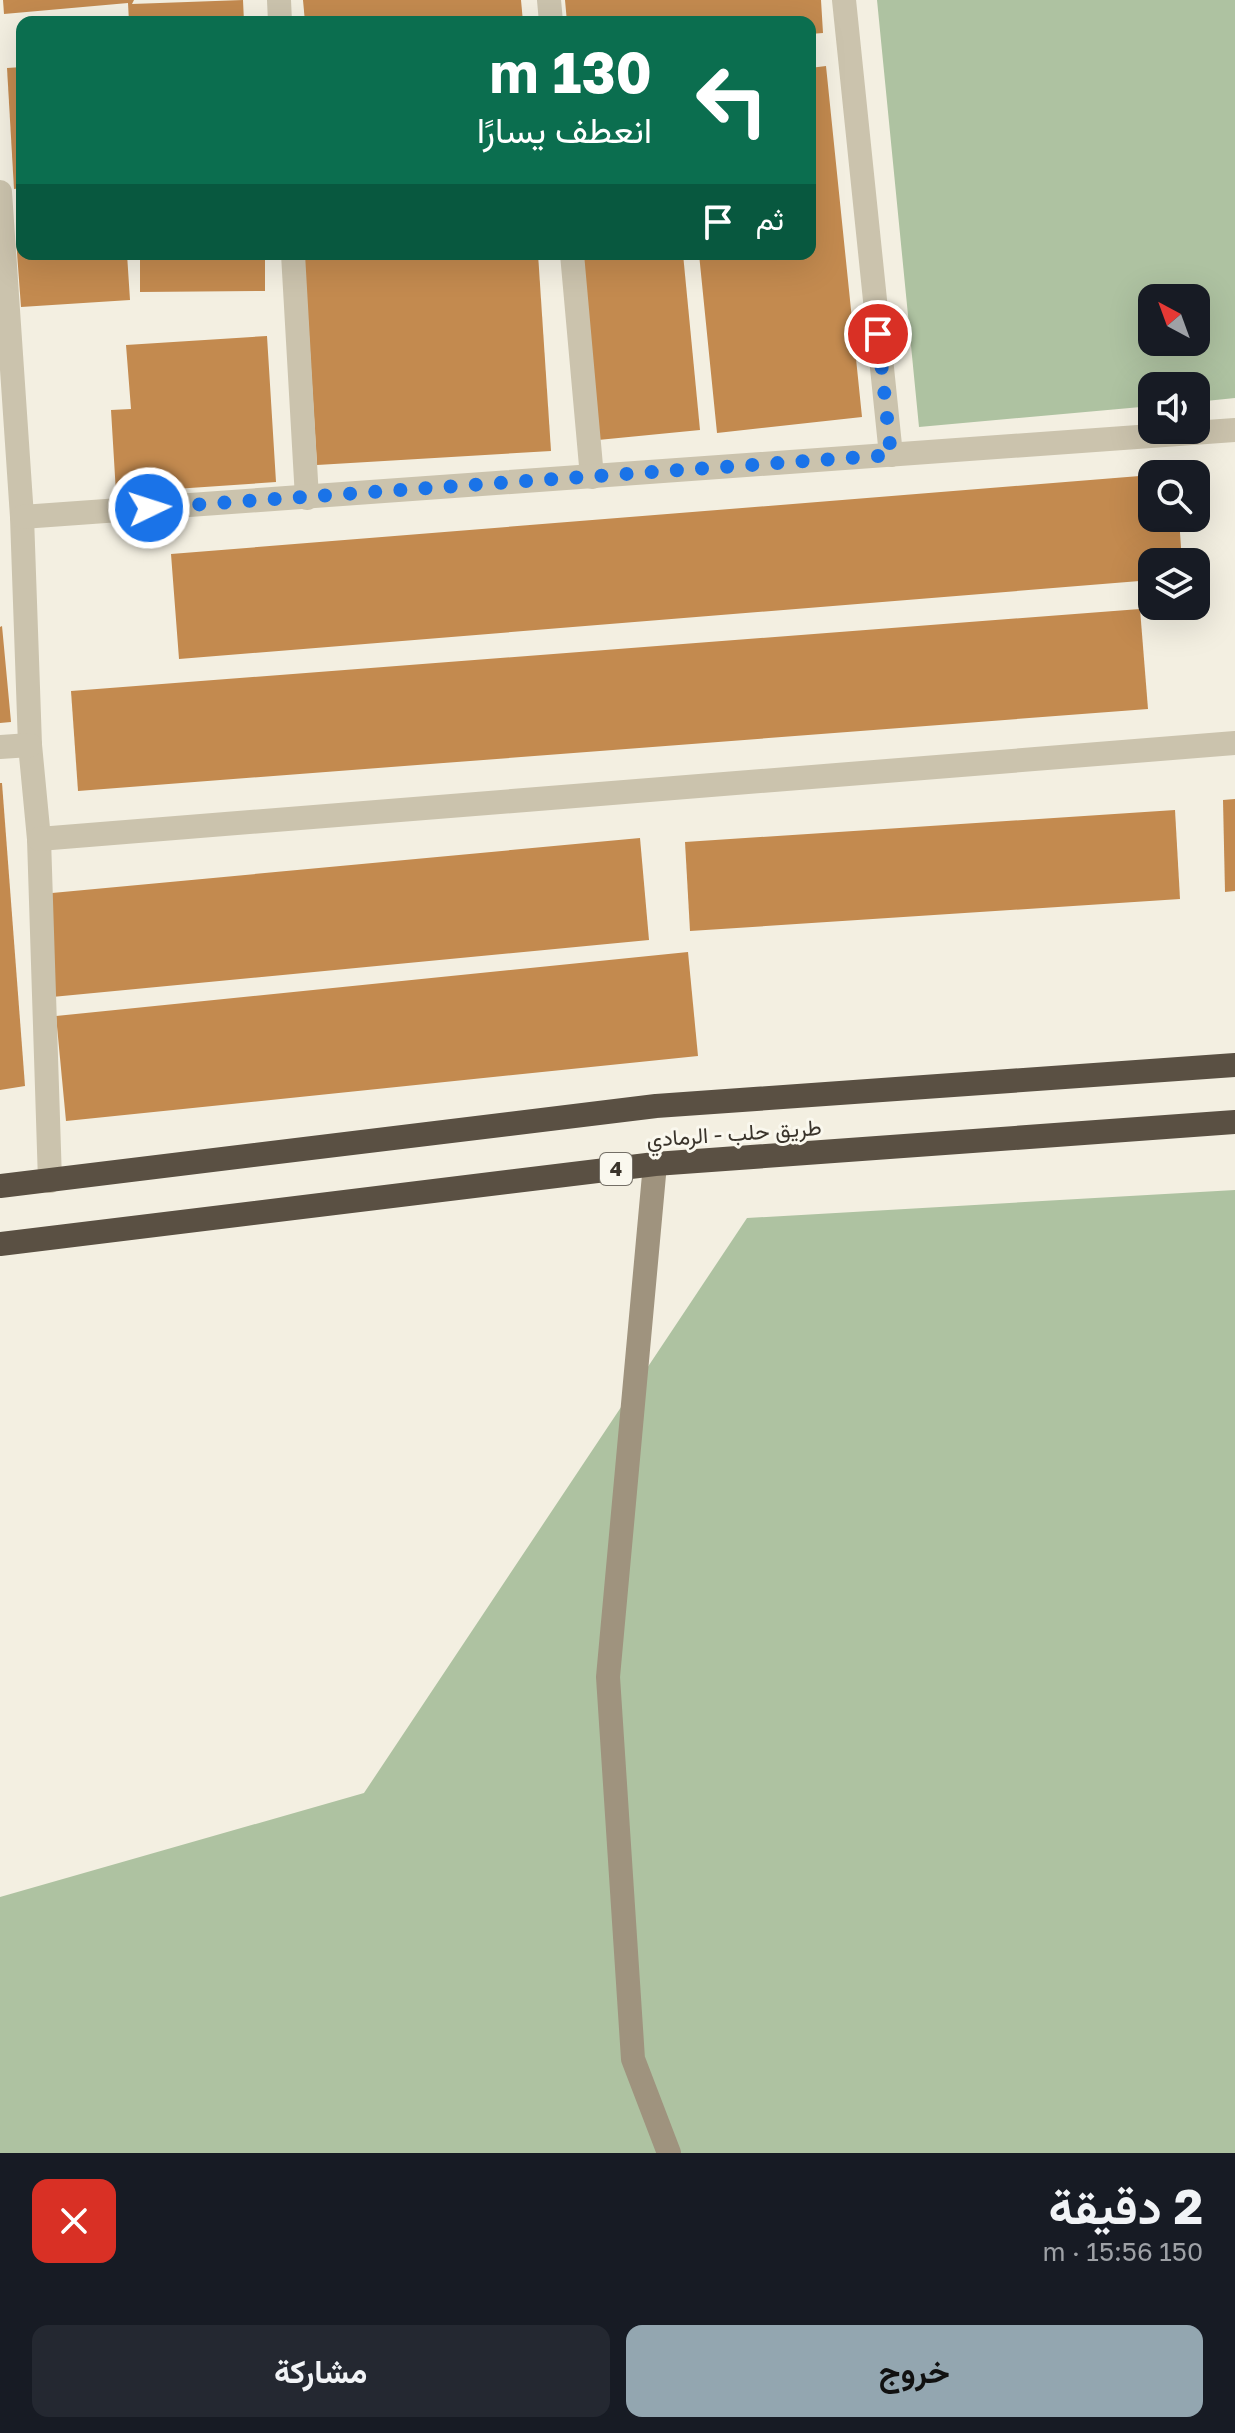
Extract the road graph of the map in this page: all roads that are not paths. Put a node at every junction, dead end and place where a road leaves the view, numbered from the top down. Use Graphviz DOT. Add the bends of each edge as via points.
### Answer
graph roads {
  1 [pos="844,0"];
  2 [pos="0,192"];
  3 [pos="293,260"];
  4 [pos="573,260"];
  5 [pos="1235,430"];
  6 [pos="891,455"];
  7 [pos="592,477"];
  8 [pos="307,498"];
  9 [pos="22,517"];
  10 [pos="1235,743"];
  11 [pos="30,745"];
  12 [pos="0,747"];
  13 [pos="39,839"];
  14 [pos="1235,1065"];
  15 [pos="1235,1122"];
  16 [pos="655,1164"];
  17 [pos="50,1181"];
  18 [pos="0,1186"];
  19 [pos="0,1244"];
  20 [pos="669,2153"];
  1 -- 6 [label="street"];
  2 -- 9 [label="street"];
  3 -- 8 [label="street"];
  4 -- 7 [label="street"];
  5 -- 6 [label="street"];
  6 -- 7 [label="street"];
  7 -- 8 [label="street"];
  8 -- 9 [label="street"];
  9 -- 11 [label="street"];
  10 -- 13 [label="street"];
  11 -- 12 [label="street"];
  11 -- 13 [label="street"];
  13 -- 17 [label="street"];
  14 -- 17 [label="highway, طريق حلب - الرمادي" via="656,1106"];
  15 -- 16 [label="highway, طريق حلب - الرمادي / 4"];
  16 -- 19 [label="highway, طريق حلب - الرمادي / 4"];
  16 -- 20 [label="street" via="608,1677 633,2059"];
  17 -- 18 [label="highway, طريق حلب - الرمادي"];
}
